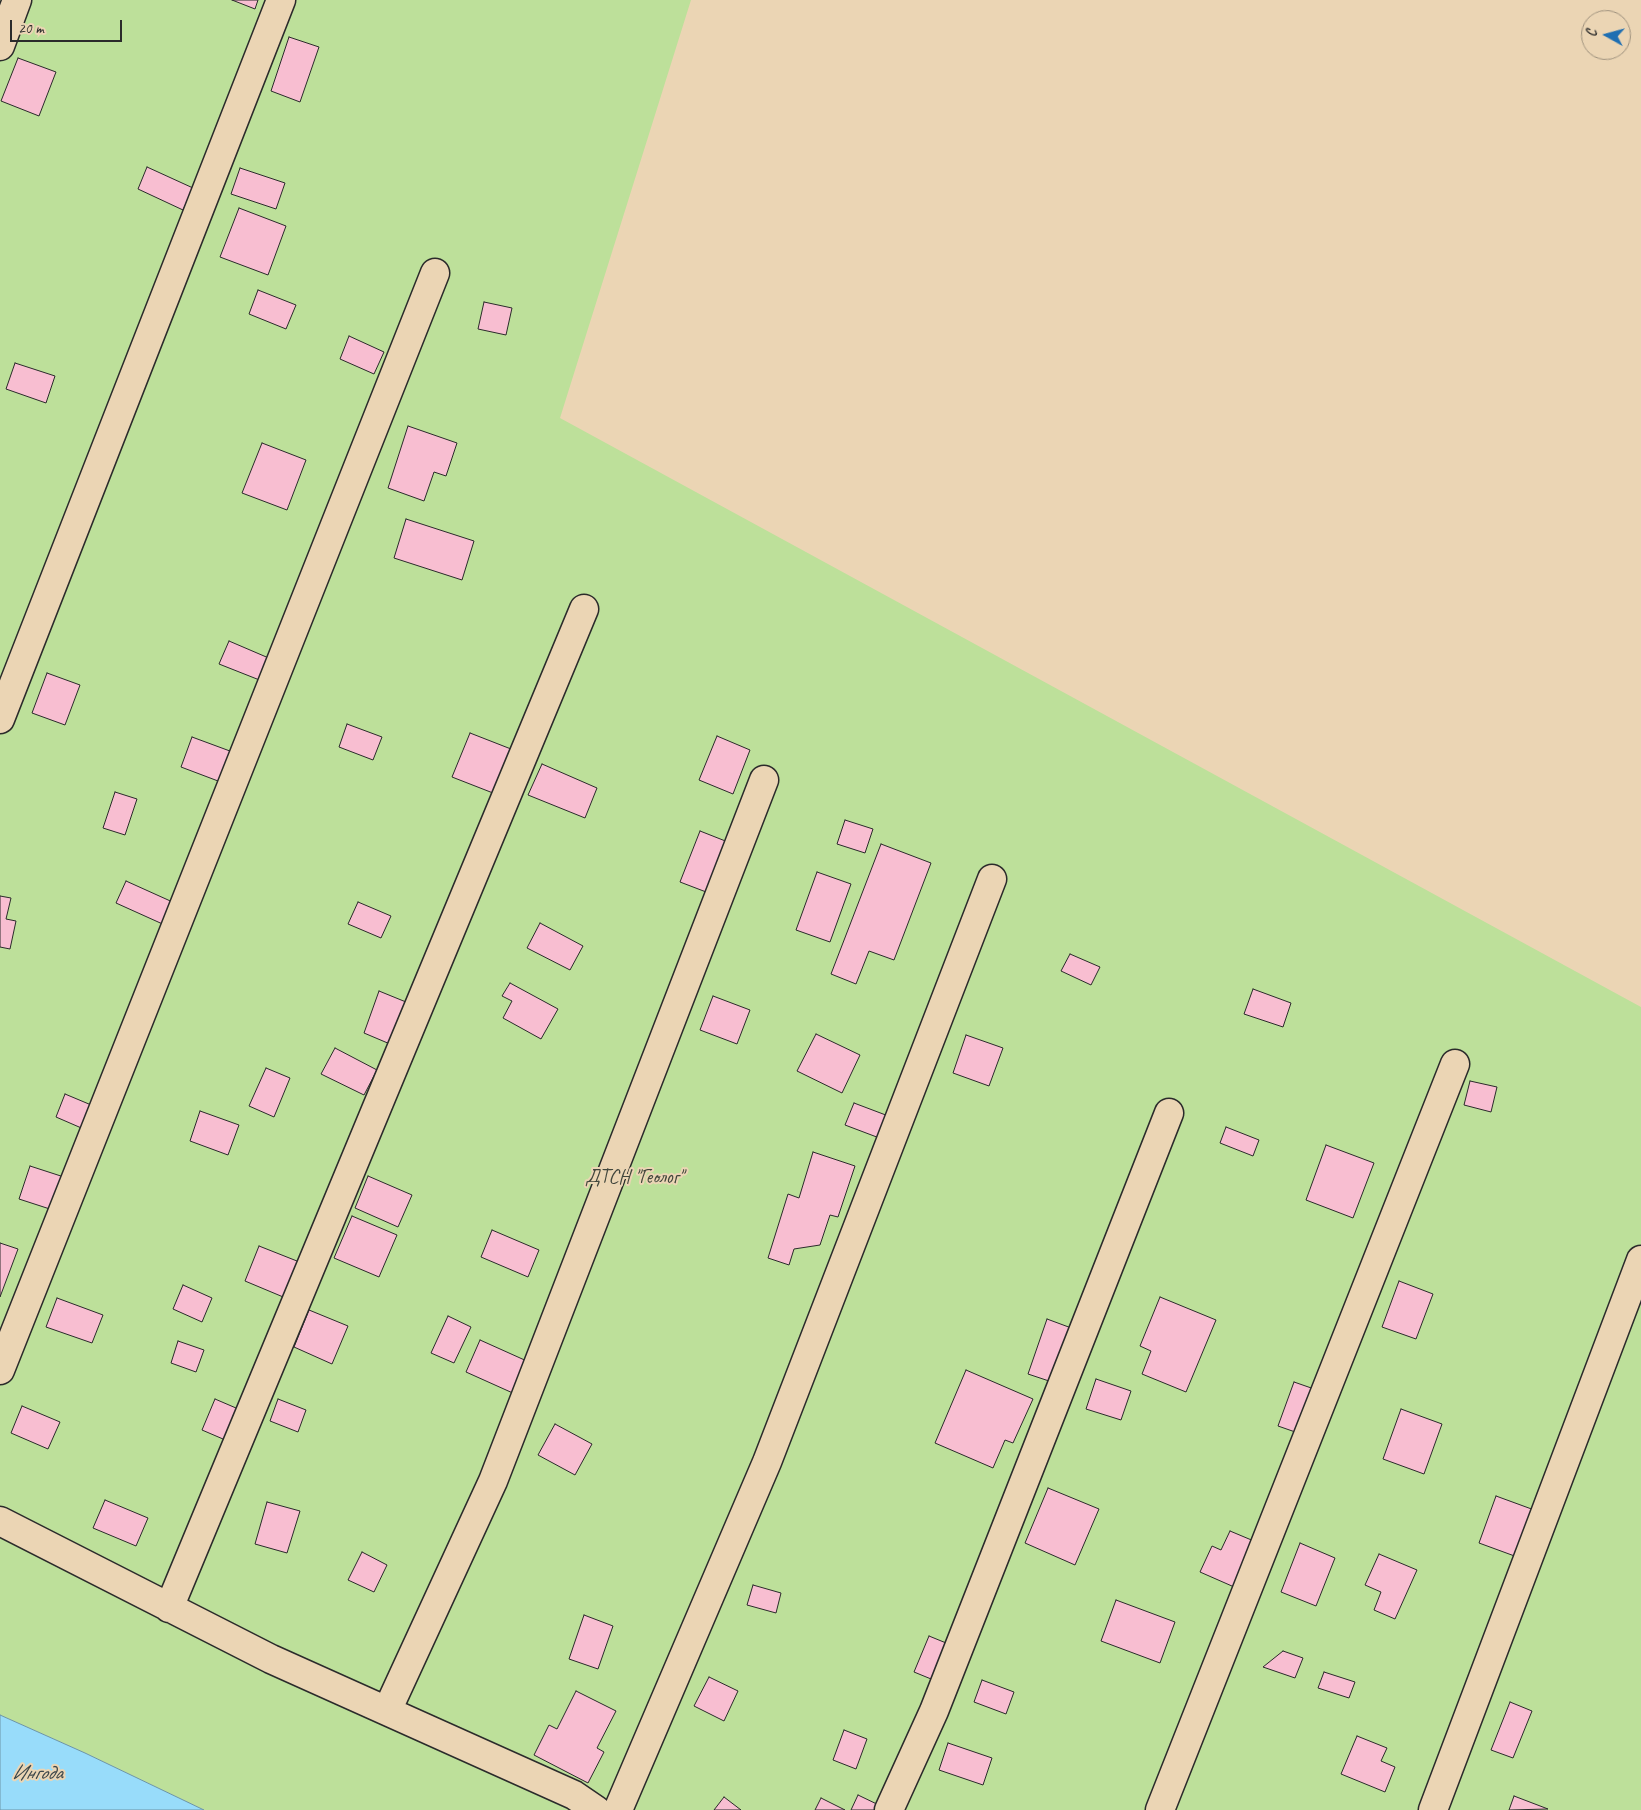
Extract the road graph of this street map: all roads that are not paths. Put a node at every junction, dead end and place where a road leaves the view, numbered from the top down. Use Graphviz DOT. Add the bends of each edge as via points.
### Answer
graph roads {
  1 [pos="17,0"];
  2 [pos="281,0"];
  3 [pos="0,46"];
  4 [pos="435,273"];
  5 [pos="584,608"];
  6 [pos="0,720"];
  7 [pos="764,780"];
  8 [pos="992,879"];
  9 [pos="1455,1064"];
  10 [pos="1169,1113"];
  11 [pos="1641,1260"];
  12 [pos="0,1370"];
  13 [pos="0,1521"];
  14 [pos="170,1608"];
  15 [pos="387,1711"];
  16 [pos="596,1810"];
  17 [pos="618,1810"];
  18 [pos="889,1810"];
  19 [pos="1160,1810"];
  20 [pos="1433,1810"];
  1 -- 3 [label="street"];
  2 -- 6 [label="street"];
  4 -- 12 [label="street"];
  5 -- 14 [label="street"];
  7 -- 15 [label="street" via="493,1481"];
  8 -- 17 [label="street" via="767,1462"];
  9 -- 19 [label="street"];
  10 -- 18 [label="street" via="934,1712"];
  11 -- 20 [label="street"];
  13 -- 14 [label="street"];
  14 -- 15 [label="street" via="271,1659"];
  15 -- 16 [label="street" via="574,1795"];
}
